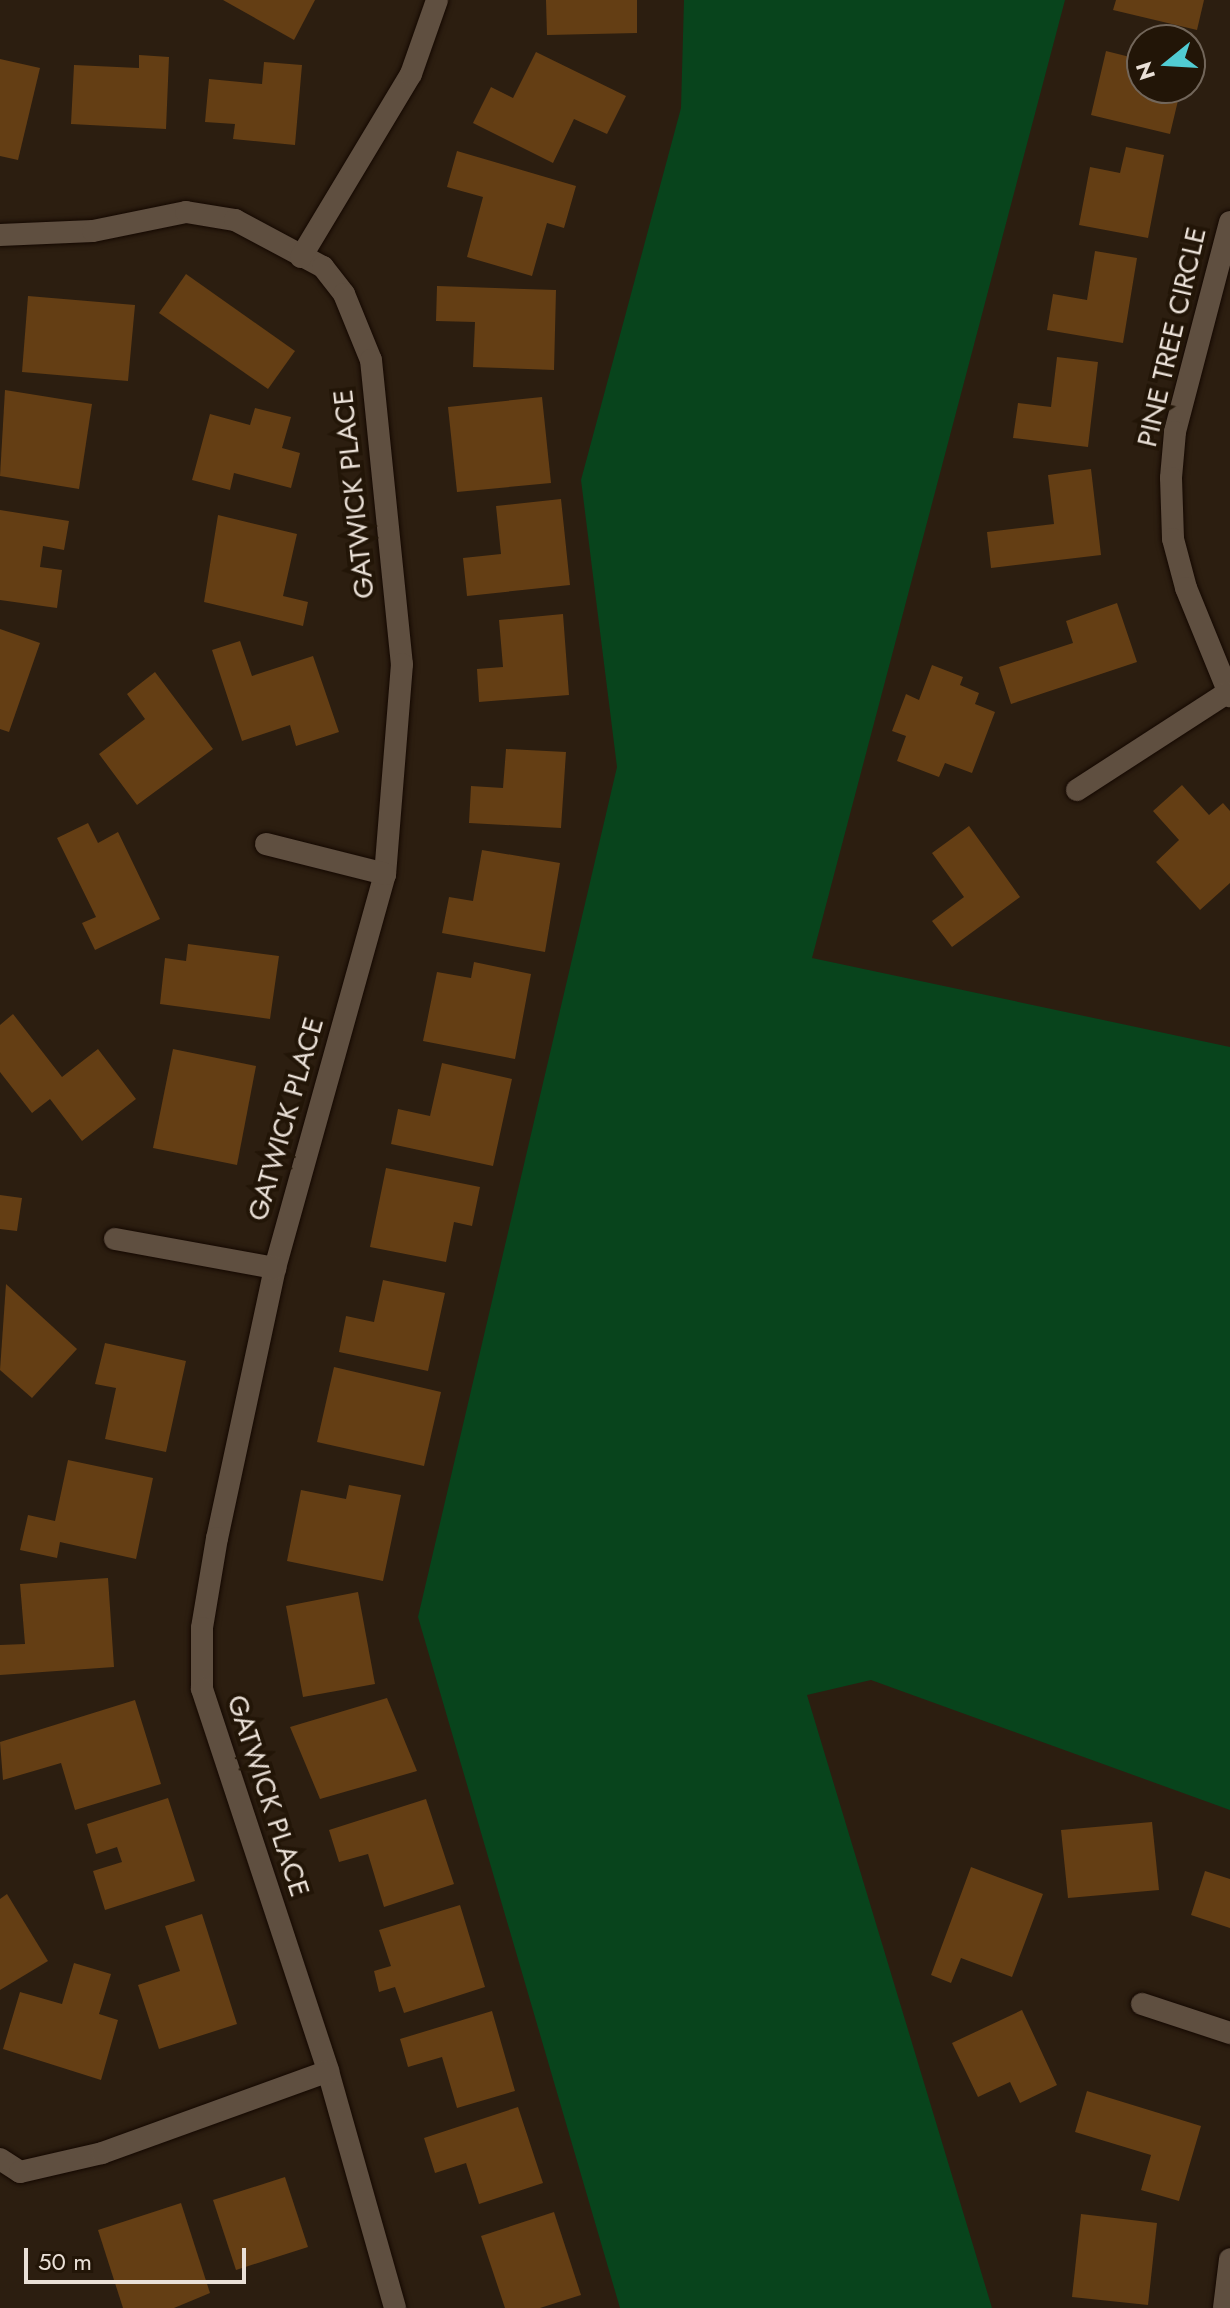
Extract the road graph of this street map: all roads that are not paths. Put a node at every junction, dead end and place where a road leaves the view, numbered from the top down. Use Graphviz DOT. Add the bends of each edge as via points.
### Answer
graph roads {
  1 [pos="437,0"];
  2 [pos="1230,222"];
  3 [pos="0,235"];
  4 [pos="301,257"];
  5 [pos="1229,695"];
  6 [pos="1077,790"];
  7 [pos="266,844"];
  8 [pos="385,874"];
  9 [pos="115,1239"];
  10 [pos="275,1268"];
  11 [pos="1142,2004"];
  12 [pos="1230,2033"];
  13 [pos="328,2071"];
  14 [pos="0,2159"];
  15 [pos="1230,2259"];
  16 [pos="395,2308"];
  17 [pos="1224,2308"];
  1 -- 4 [label="street" via="411,74"];
  2 -- 5 [label="street, PINE TREE CIRCLE" via="1175,432 1171,478 1173,539 1186,588"];
  3 -- 4 [label="street, GATWICK PLACE" via="57,235 212,213"];
  4 -- 8 [label="street, GATWICK PLACE" via="323,267 344,294 371,360 402,664"];
  5 -- 6 [label="street"];
  7 -- 8 [label="street"];
  8 -- 10 [label="street, GATWICK PLACE"];
  9 -- 10 [label="street"];
  10 -- 13 [label="street, GATWICK PLACE" via="217,1538 202,1628 202,1689"];
  11 -- 12 [label="street"];
  13 -- 14 [label="street" via="102,2153 20,2172"];
  13 -- 16 [label="street, GATWICK PLACE"];
  15 -- 17 [label="street"];
}
